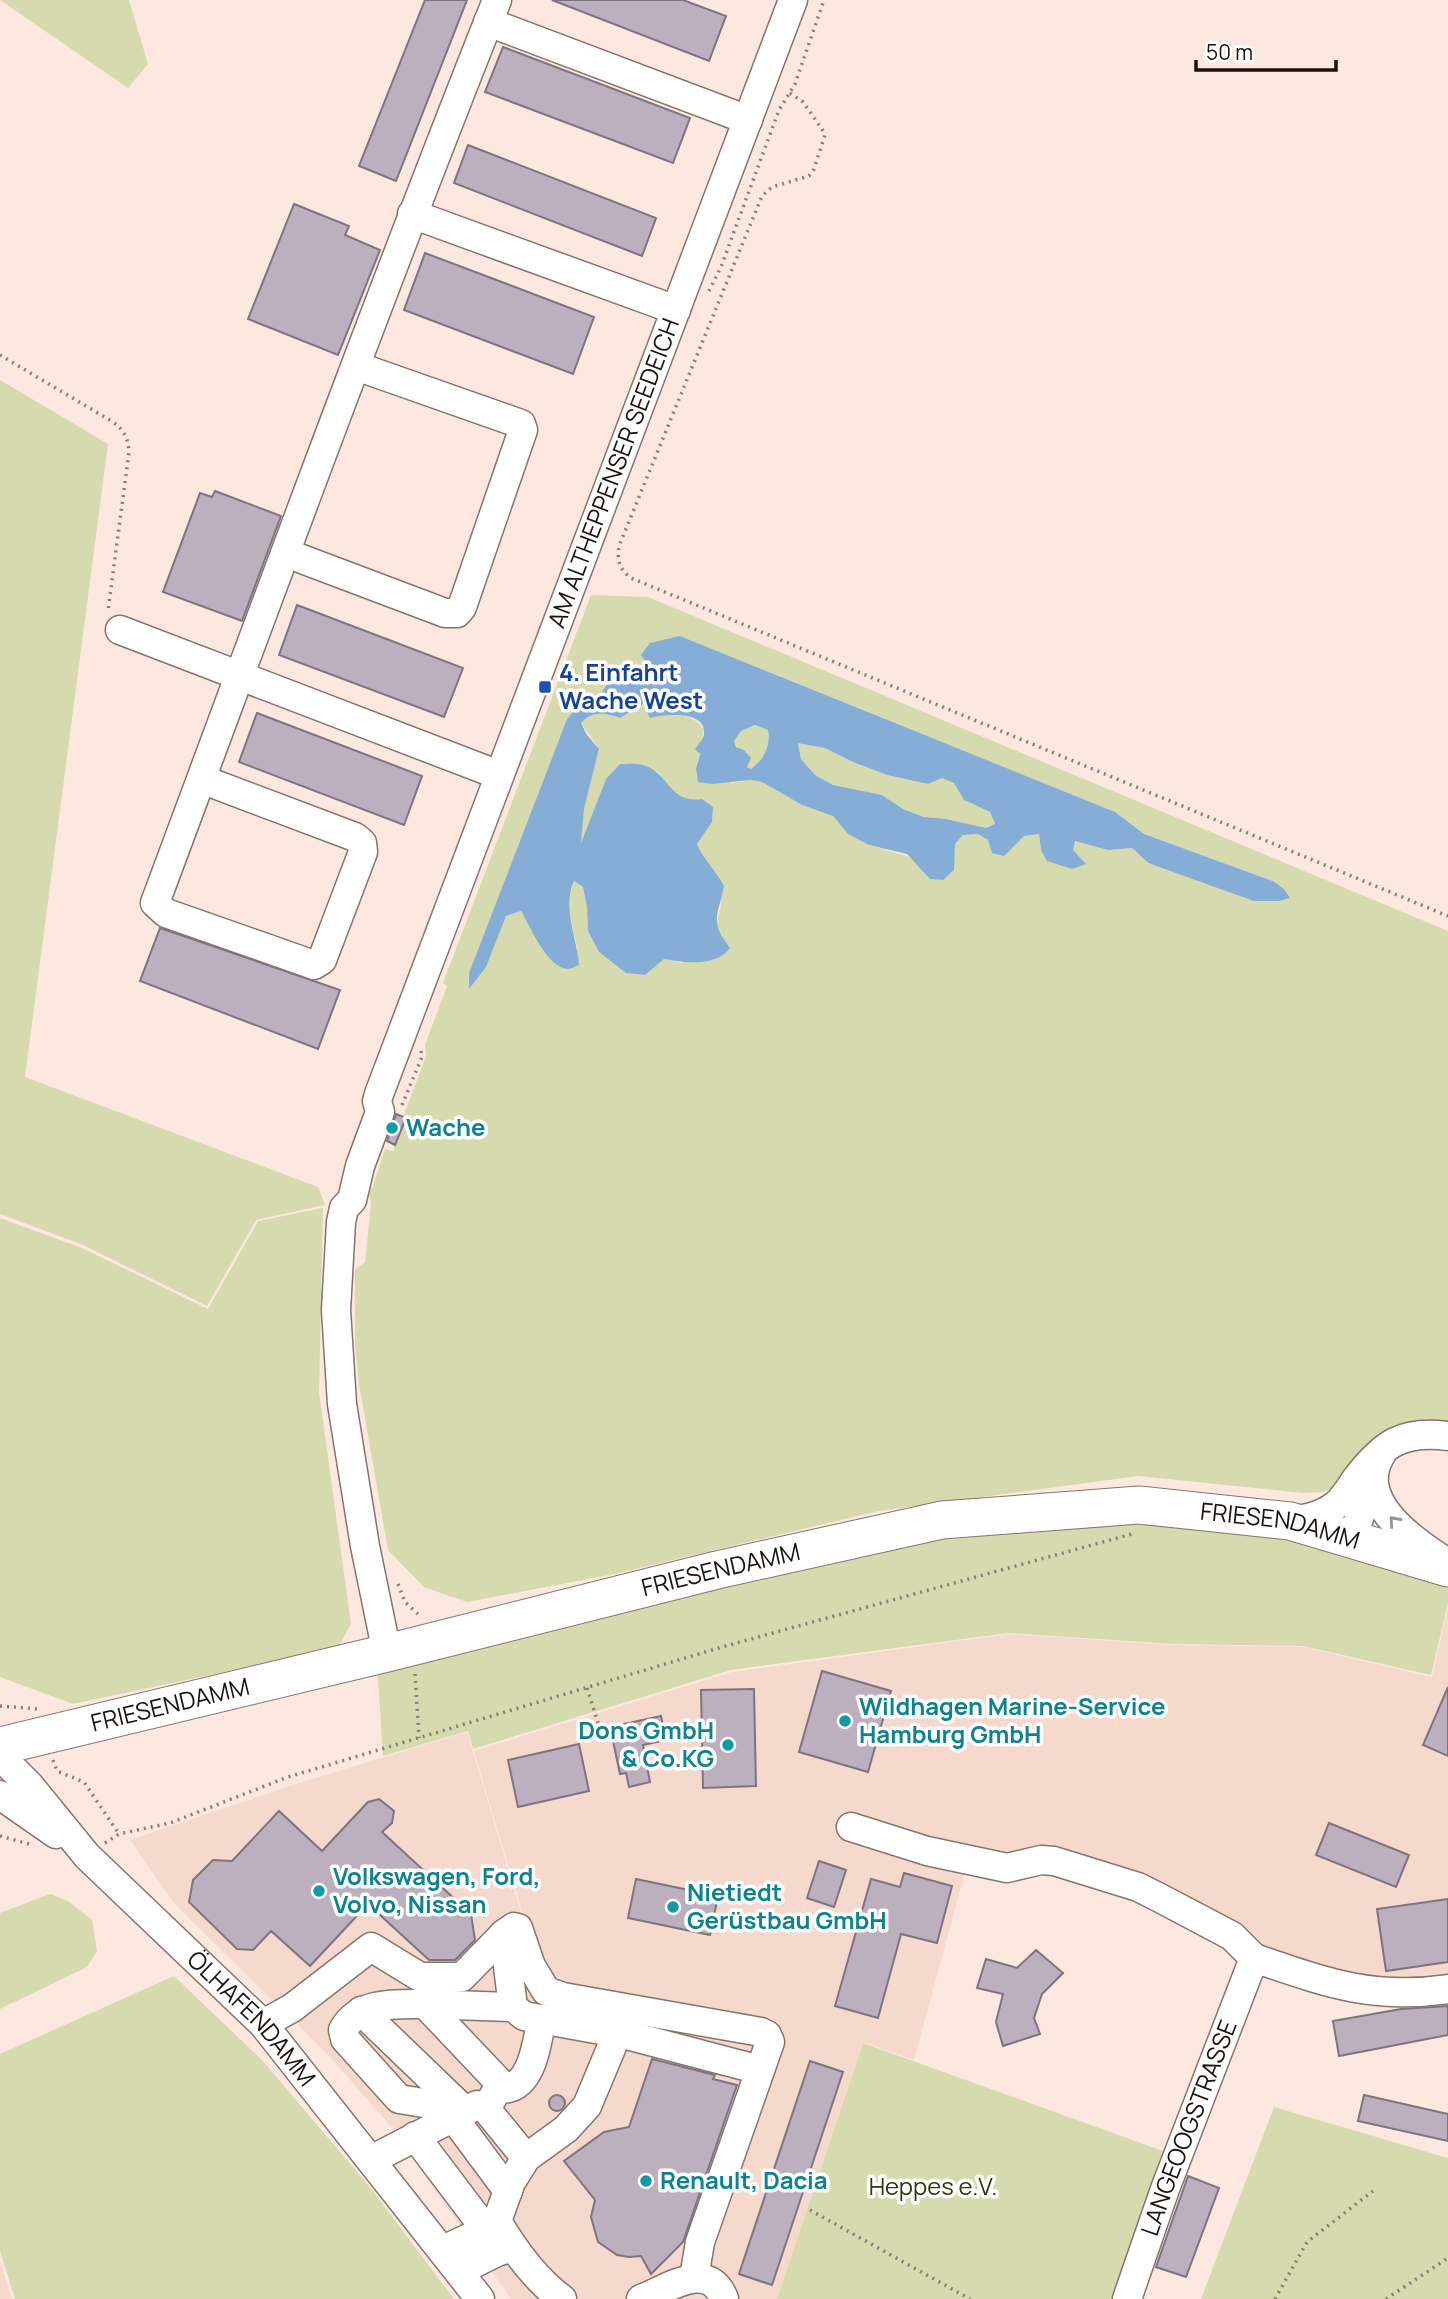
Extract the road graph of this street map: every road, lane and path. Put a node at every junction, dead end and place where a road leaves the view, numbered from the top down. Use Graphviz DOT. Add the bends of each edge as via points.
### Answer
graph roads {
  1 [pos="793,0"];
  2 [pos="493,11"];
  3 [pos="762,83"];
  4 [pos="748,120"];
  5 [pos="412,214"];
  6 [pos="676,310"];
  7 [pos="0,355"];
  8 [pos="356,366"];
  9 [pos="286,553"];
  10 [pos="120,630"];
  11 [pos="240,677"];
  12 [pos="499,775"];
  13 [pos="201,779"];
  14 [pos="1448,916"];
  15 [pos="1448,1436"];
  16 [pos="1383,1454"];
  17 [pos="1343,1526"];
  18 [pos="1144,1533"];
  19 [pos="1448,1563"];
  20 [pos="1448,1568"];
  21 [pos="395,1579"];
  22 [pos="400,1650"];
  23 [pos="587,1688"];
  24 [pos="598,1723"];
  25 [pos="419,1738"];
  26 [pos="0,1746"];
  27 [pos="0,1756"];
  28 [pos="57,1771"];
  29 [pos="0,1795"];
  30 [pos="851,1827"];
  31 [pos="87,1856"];
  32 [pos="504,1934"];
  33 [pos="1254,1958"];
  34 [pos="1448,1989"];
  35 [pos="425,2004"];
  36 [pos="513,2007"];
  37 [pos="360,2011"];
  38 [pos="542,2019"];
  39 [pos="263,2024"];
  40 [pos="623,2034"];
  41 [pos="760,2070"];
  42 [pos="475,2107"];
  43 [pos="415,2136"];
  44 [pos="526,2158"];
  45 [pos="371,2160"];
  46 [pos="508,2191"];
  47 [pos="1373,2191"];
  48 [pos="810,2210"];
  49 [pos="498,2237"];
  50 [pos="1448,2258"];
  51 [pos="451,2261"];
  52 [pos="694,2278"];
  53 [pos="480,2299"];
  54 [pos="531,2299"];
  55 [pos="562,2299"];
  56 [pos="641,2299"];
  57 [pos="724,2299"];
  58 [pos="970,2299"];
  59 [pos="1127,2299"];
  60 [pos="1275,2299"];
  61 [pos="1386,2299"];
  1 -- 3 [label="street, AM ALTHEPPENSER SEEDEICH"];
  2 -- 4 [label="street"];
  2 -- 5 [label="street"];
  3 -- 4 [label="street, AM ALTHEPPENSER SEEDEICH"];
  3 -- 14 [label="path" via="803,102 822,128 824,144 809,176 772,187 762,196 619,546 623,573"];
  4 -- 6 [label="street, AM ALTHEPPENSER SEEDEICH"];
  5 -- 6 [label="street"];
  5 -- 8 [label="street"];
  6 -- 12 [label="street, AM ALTHEPPENSER SEEDEICH"];
  7 -- 10 [label="path" via="113,422 128,440 108,610 111,622"];
  8 -- 9 [label="street"];
  8 -- 9 [label="street" via="521,424 523,430 462,607 457,613 445,613"];
  9 -- 11 [label="street"];
  10 -- 11 [label="street"];
  11 -- 12 [label="street"];
  11 -- 13 [label="street"];
  12 -- 22 [label="street, AM ALTHEPPENSER SEEDEICH" via="377,1101 380,1111 352,1200 344,1208 337,1269 339,1379 365,1546"];
  13 -- 13 [label="street" via="362,843 363,852 322,960 314,965 166,913 155,903"];
  15 -- 16 [label="street" via="1407,1436"];
  16 -- 17 [label="street"];
  16 -- 17 [label="street" via="1369,1463"];
  19 -- 16 [label="street, one-way" via="1420,1545 1386,1513 1376,1493"];
  17 -- 20 [label="main road, FRIESENDAMM"];
  17 -- 22 [label="main road, FRIESENDAMM" via="1139,1505 942,1520 717,1570"];
  18 -- 23 [label="path"];
  21 -- 22 [label="path" via="405,1602 419,1615"];
  22 -- 25 [label="path"];
  22 -- 26 [label="main road, FRIESENDAMM"];
  23 -- 24 [label="path"];
  23 -- 25 [label="path"];
  25 -- 28 [label="path" via="288,1777 170,1823 119,1834 84,1782"];
  27 -- 31 [label="street, ÖLHAFENDAMM"];
  29 -- 31 [label="street"];
  30 -- 33 [label="street" via="927,1851 1006,1868 1054,1861 1138,1886 1233,1936"];
  31 -- 39 [label="street, ÖLHAFENDAMM"];
  32 -- 36 [label="street"];
  32 -- 39 [label="street" via="462,1977 420,1977 371,1947 292,2008"];
  32 -- 41 [label="street" via="510,1927 518,1928 531,1966 546,1991 767,2035 770,2042"];
  33 -- 34 [label="street" via="1363,1991"];
  33 -- 59 [label="street, LANGEOOGSTRASSE"];
  35 -- 36 [label="street"];
  35 -- 37 [label="street" via="383,2005"];
  35 -- 42 [label="street" via="498,2081"];
  36 -- 38 [label="street" via="524,2016"];
  37 -- 42 [label="street"];
  37 -- 42 [label="street" via="348,2020 345,2039 399,2099"];
  38 -- 40 [label="street"];
  38 -- 42 [label="street" via="525,2075 513,2087"];
  39 -- 45 [label="street, ÖLHAFENDAMM"];
  40 -- 41 [label="street"];
  40 -- 44 [label="street" via="615,2039 587,2106 566,2129"];
  41 -- 52 [label="street" via="700,2242"];
  42 -- 43 [label="street"];
  42 -- 44 [label="street"];
  42 -- 46 [label="street"];
  43 -- 45 [label="street"];
  43 -- 49 [label="street"];
  44 -- 46 [label="street"];
  45 -- 51 [label="street, ÖLHAFENDAMM"];
  46 -- 49 [label="street"];
  47 -- 60 [label="path" via="1307,2242"];
  48 -- 58 [label="path"];
  49 -- 51 [label="street"];
  49 -- 54 [label="street"];
  49 -- 55 [label="street"];
  50 -- 61 [label="path"];
  51 -- 53 [label="street, ÖLHAFENDAMM"];
  52 -- 56 [label="street"];
  52 -- 57 [label="street" via="705,2277 719,2286"];
}
